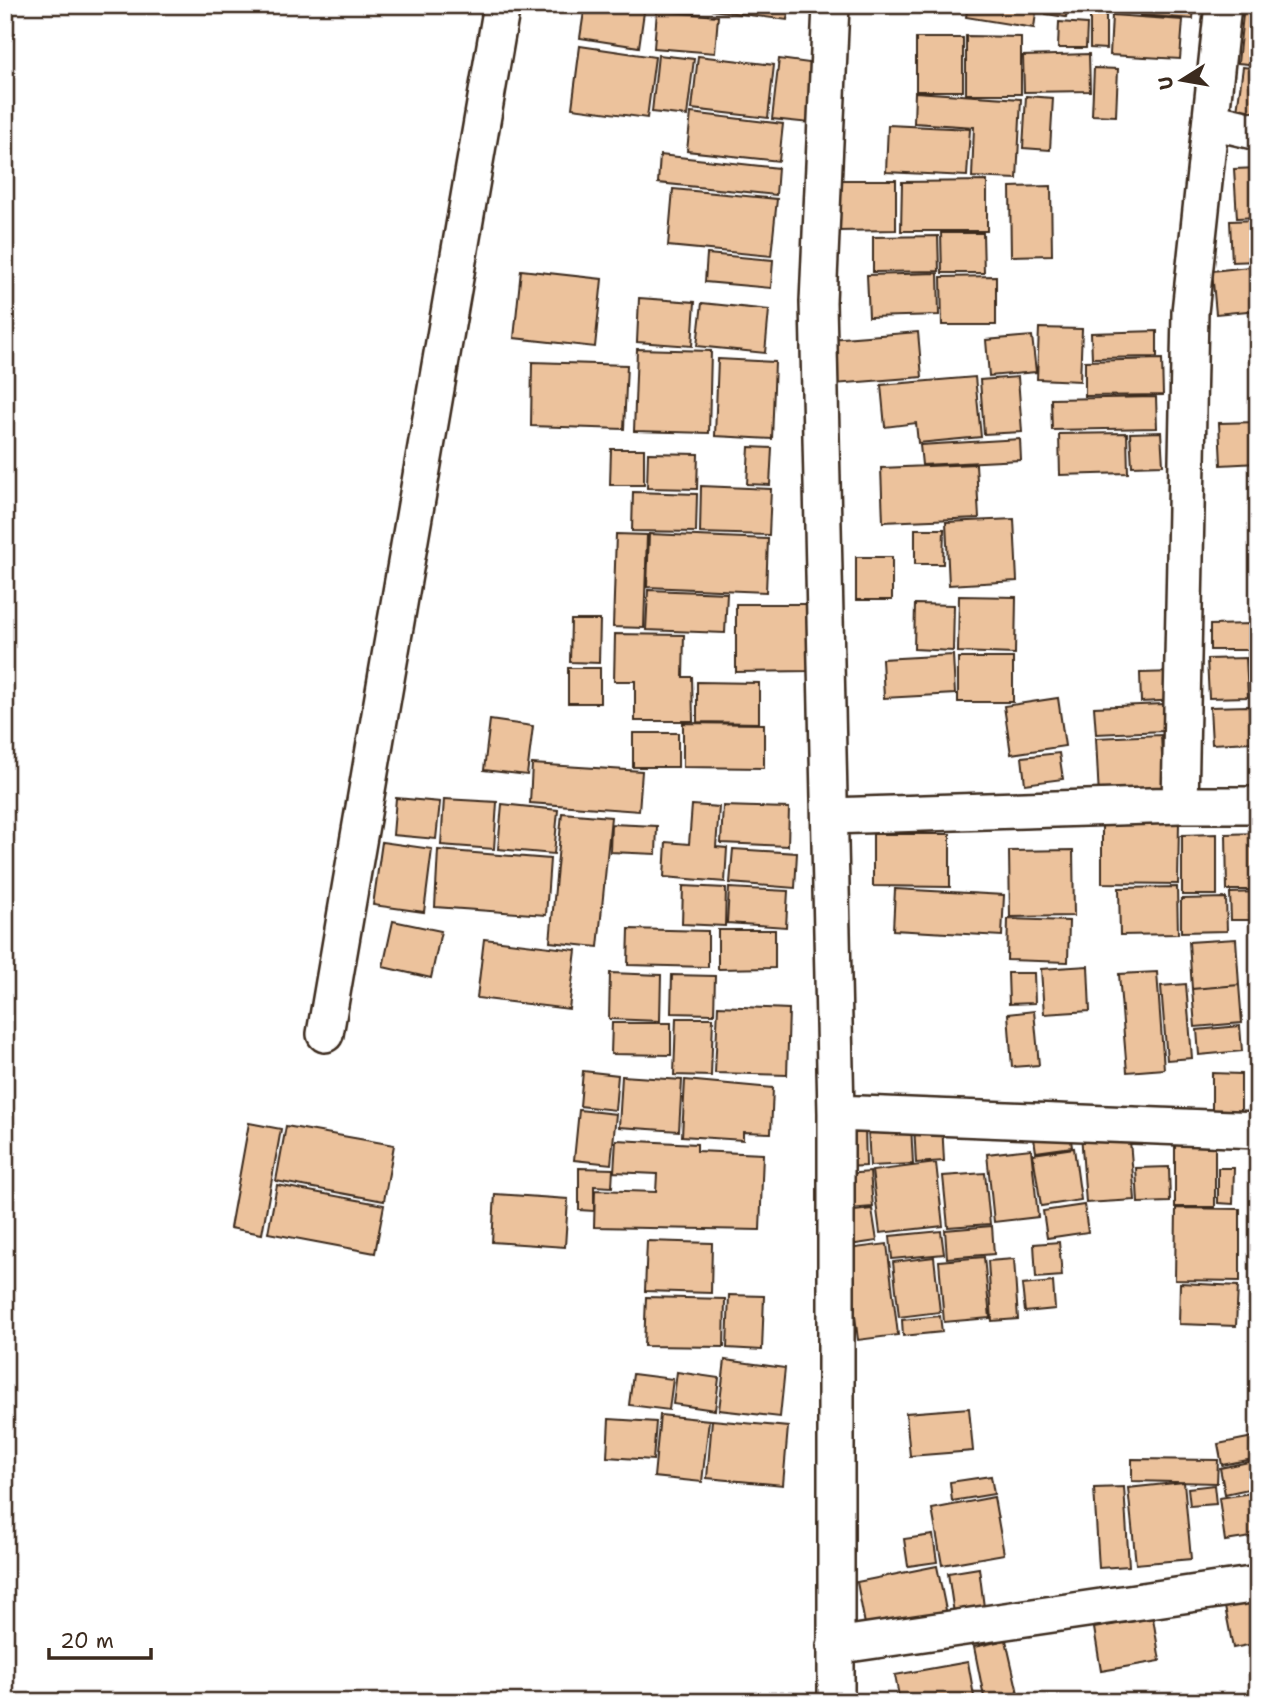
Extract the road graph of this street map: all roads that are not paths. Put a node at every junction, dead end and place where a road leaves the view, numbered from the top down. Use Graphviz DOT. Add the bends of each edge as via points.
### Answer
graph roads {
  1 [pos="502,5"];
  2 [pos="831,5"];
  3 [pos="1223,5"];
  4 [pos="1210,121"];
  5 [pos="1258,132"];
  6 [pos="1180,805"];
  7 [pos="1258,805"];
  8 [pos="830,816"];
  9 [pos="325,1034"];
  10 [pos="836,1113"];
  11 [pos="1258,1130"];
  12 [pos="1258,1584"];
  13 [pos="835,1646"];
  14 [pos="836,1702"];
  1 -- 9 [label="street"];
  2 -- 8 [label="street" via="818,302"];
  3 -- 4 [label="street"];
  4 -- 5 [label="street"];
  4 -- 6 [label="street" via="1190,312"];
  6 -- 7 [label="street"];
  6 -- 8 [label="street"];
  8 -- 10 [label="street"];
  10 -- 11 [label="street"];
  10 -- 13 [label="street"];
  12 -- 13 [label="street"];
  13 -- 14 [label="street"];
}
